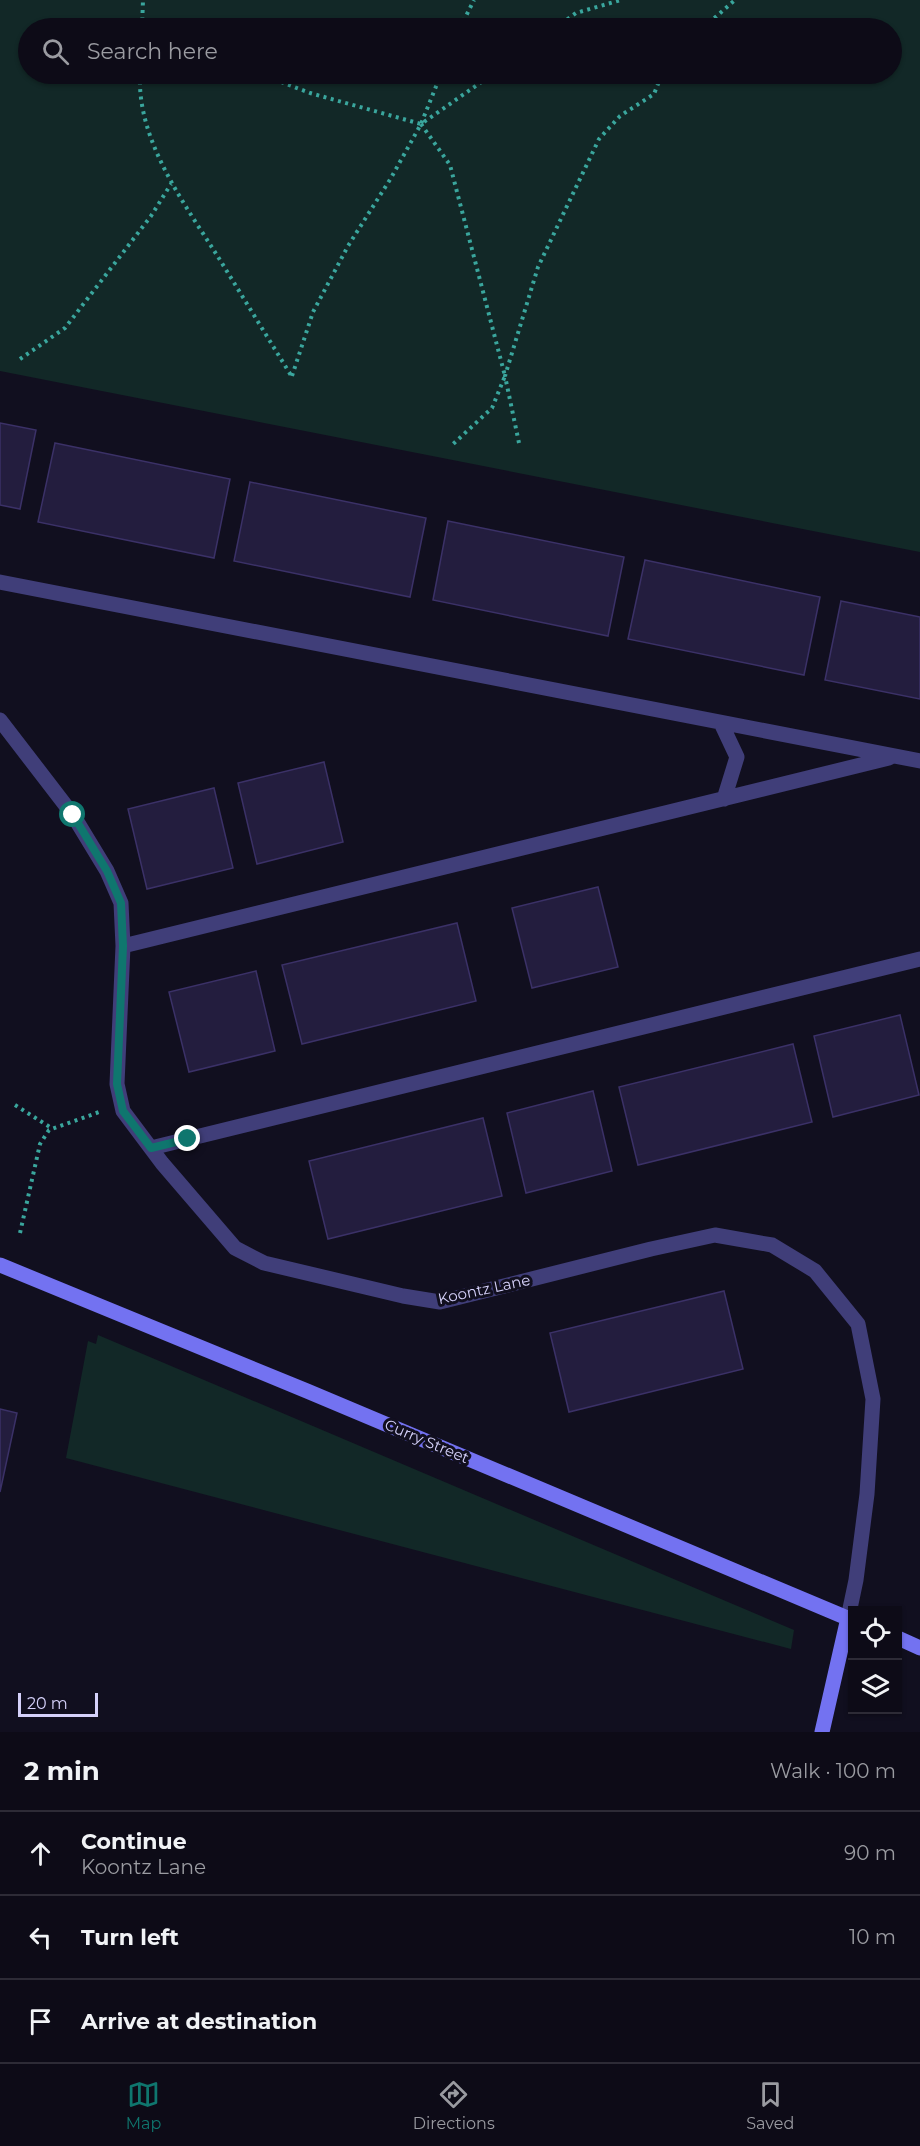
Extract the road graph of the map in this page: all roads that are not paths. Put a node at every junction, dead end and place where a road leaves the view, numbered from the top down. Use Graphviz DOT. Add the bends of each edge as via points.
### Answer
graph roads {
  1 [pos="0,582"];
  2 [pos="0,720"];
  3 [pos="721,723"];
  4 [pos="896,757"];
  5 [pos="920,761"];
  6 [pos="724,799"];
  7 [pos="123,946"];
  8 [pos="920,959"];
  9 [pos="151,1148"];
  10 [pos="0,1265"];
  11 [pos="852,1606"];
  12 [pos="848,1618"];
  13 [pos="848,1627"];
  14 [pos="902,1640"];
  15 [pos="920,1648"];
  16 [pos="822,1732"];
  1 -- 3 [label="street"];
  2 -- 7 [label="street, Koontz Lane" via="73,815 107,871 121,903"];
  3 -- 4 [label="street"];
  3 -- 6 [label="street" via="737,757"];
  4 -- 5 [label="street"];
  4 -- 6 [label="street"];
  6 -- 7 [label="street"];
  7 -- 9 [label="street, Koontz Lane" via="117,1084 123,1111"];
  8 -- 9 [label="street"];
  9 -- 11 [label="street, Koontz Lane" via="235,1248 264,1263 403,1296 440,1302 715,1235 772,1245 815,1271 858,1324 873,1399 867,1494"];
  10 -- 12 [label="street, Curry Street"];
  13 -- 16 [label="street, Koontz Lane"];
  14 -- 15 [label="street"];
}
